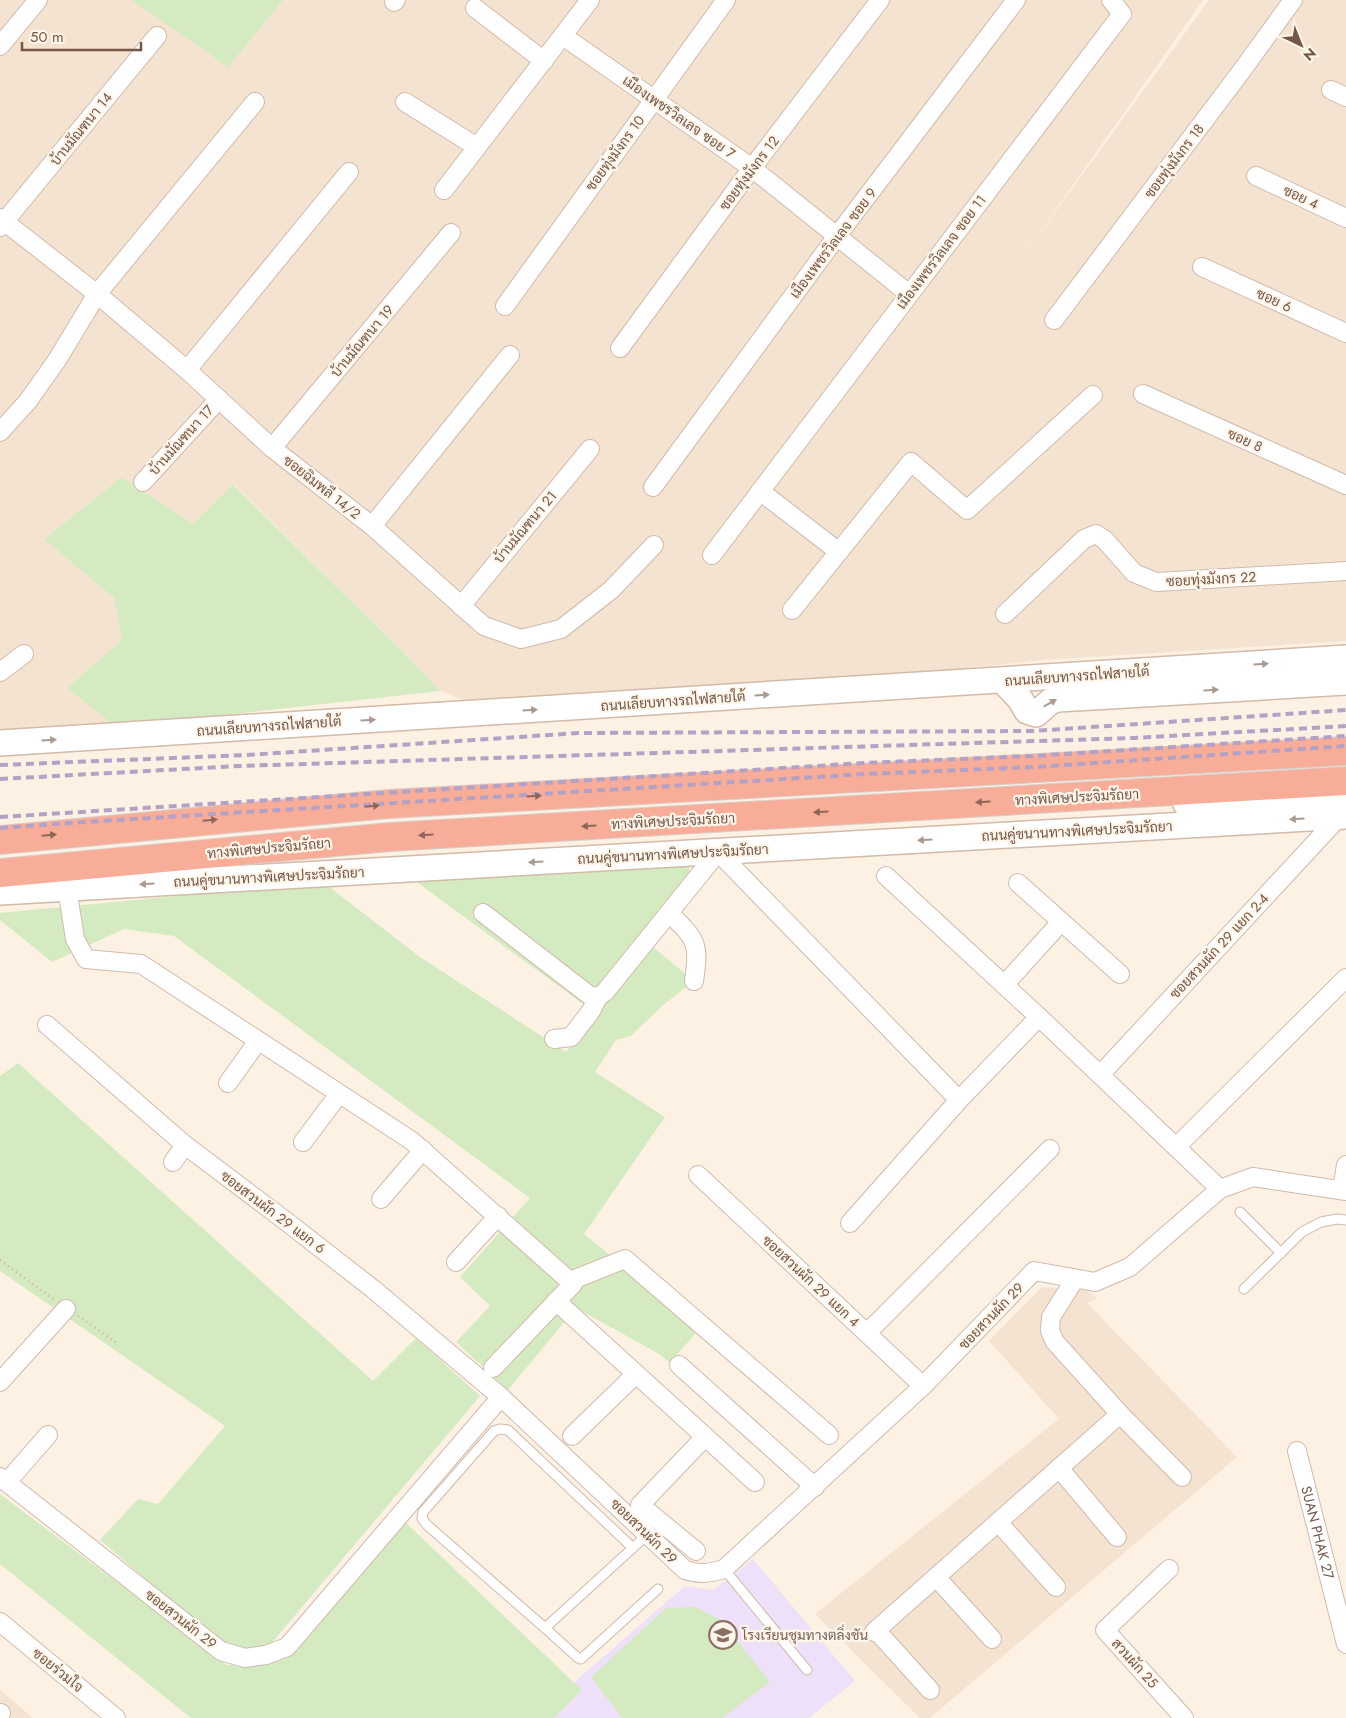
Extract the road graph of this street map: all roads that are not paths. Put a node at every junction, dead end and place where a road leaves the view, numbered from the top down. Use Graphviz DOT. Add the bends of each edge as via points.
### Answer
graph roads {
  1 [pos="38,0"];
  2 [pos="590,0"];
  3 [pos="726,0"];
  4 [pos="880,0"];
  5 [pos="1016,0"];
  6 [pos="1111,0"];
  7 [pos="1293,0"];
  8 [pos="475,8"];
  9 [pos="157,36"];
  10 [pos="563,36"];
  11 [pos="0,46"];
  12 [pos="544,61"];
  13 [pos="653,99"];
  14 [pos="255,102"];
  15 [pos="405,102"];
  16 [pos="477,147"];
  17 [pos="752,168"];
  18 [pos="349,172"];
  19 [pos="1256,176"];
  20 [pos="444,190"];
  21 [pos="1346,218"];
  22 [pos="2,222"];
  23 [pos="451,233"];
  24 [pos="837,236"];
  25 [pos="1202,267"];
  26 [pos="97,294"];
  27 [pos="909,294"];
  28 [pos="505,306"];
  29 [pos="1054,320"];
  30 [pos="1346,333"];
  31 [pos="620,348"];
  32 [pos="510,354"];
  33 [pos="187,370"];
  34 [pos="1143,394"];
  35 [pos="1093,395"];
  36 [pos="219,398"];
  37 [pos="0,432"];
  38 [pos="272,448"];
  39 [pos="590,449"];
  40 [pos="143,482"];
  41 [pos="1346,485"];
  42 [pos="653,487"];
  43 [pos="760,491"];
  44 [pos="372,526"];
  45 [pos="654,545"];
  46 [pos="839,552"];
  47 [pos="712,555"];
  48 [pos="1346,571"];
  49 [pos="460,606"];
  50 [pos="792,610"];
  51 [pos="1005,614"];
  52 [pos="24,654"];
  53 [pos="1346,658"];
  54 [pos="0,672"];
  55 [pos="1003,681"];
  56 [pos="1346,682"];
  57 [pos="0,743"];
  58 [pos="1346,752"];
  59 [pos="1346,781"];
  60 [pos="1344,810"];
  61 [pos="1006,835"];
  62 [pos="0,840"];
  63 [pos="718,852"];
  64 [pos="0,873"];
  65 [pos="886,876"];
  66 [pos="1018,883"];
  67 [pos="67,888"];
  68 [pos="0,892"];
  69 [pos="483,913"];
  70 [pos="669,913"];
  71 [pos="1061,922"];
  72 [pos="1120,974"];
  73 [pos="1346,978"];
  74 [pos="694,981"];
  75 [pos="1004,985"];
  76 [pos="598,996"];
  77 [pos="1038,1017"];
  78 [pos="47,1025"];
  79 [pos="554,1039"];
  80 [pos="258,1041"];
  81 [pos="1100,1075"];
  82 [pos="228,1083"];
  83 [pos="339,1094"];
  84 [pos="959,1100"];
  85 [pos="304,1142"];
  86 [pos="185,1146"];
  87 [pos="1176,1147"];
  88 [pos="1050,1149"];
  89 [pos="422,1150"];
  90 [pos="173,1162"];
  91 [pos="1346,1165"];
  92 [pos="698,1175"];
  93 [pos="1220,1189"];
  94 [pos="1344,1190"];
  95 [pos="381,1199"];
  96 [pos="1240,1212"];
  97 [pos="498,1216"];
  98 [pos="1346,1220"];
  99 [pos="850,1223"];
  100 [pos="1281,1253"];
  101 [pos="456,1262"];
  102 [pos="1075,1279"];
  103 [pos="570,1281"];
  104 [pos="1244,1289"];
  105 [pos="556,1301"];
  106 [pos="66,1308"];
  107 [pos="867,1334"];
  108 [pos="679,1365"];
  109 [pos="493,1368"];
  110 [pos="636,1374"];
  111 [pos="0,1382"];
  112 [pos="923,1386"];
  113 [pos="501,1397"];
  114 [pos="1120,1414"];
  115 [pos="48,1435"];
  116 [pos="829,1435"];
  117 [pos="572,1436"];
  118 [pos="705,1437"];
  119 [pos="1297,1451"];
  120 [pos="1059,1468"];
  121 [pos="1182,1478"];
  122 [pos="4,1480"];
  123 [pos="755,1482"];
  124 [pos="815,1487"];
  125 [pos="998,1522"];
  126 [pos="648,1534"];
  127 [pos="1117,1537"];
  128 [pos="633,1548"];
  129 [pos="696,1551"];
  130 [pos="724,1568"];
  131 [pos="1169,1569"];
  132 [pos="936,1576"];
  133 [pos="658,1588"];
  134 [pos="1056,1588"];
  135 [pos="0,1622"];
  136 [pos="545,1628"];
  137 [pos="992,1638"];
  138 [pos="1346,1644"];
  139 [pos="807,1670"];
  140 [pos="930,1690"];
  141 [pos="116,1718"];
  142 [pos="1184,1718"];
  1 -- 11 [label="street"];
  2 -- 10 [label="street"];
  3 -- 13 [label="street, ซอยทุ่งมังกร 10"];
  4 -- 17 [label="street, ซอยทุ่งมังกร 12"];
  5 -- 24 [label="street, เมืองเพชรวิลเลจ ซอย 9"];
  6 -- 27 [label="street, เมืองเพชรวิลเลจ ซอย 11" via="1122,14"];
  7 -- 29 [label="street, ซอยทุ่งมังกร 18"];
  8 -- 12 [label="street"];
  9 -- 22 [label="street, บ้านมัณฑนา 14"];
  10 -- 12 [label="street"];
  10 -- 13 [label="street, เมืองเพชรวิลเลจ ซอย 7"];
  12 -- 16 [label="street"];
  13 -- 17 [label="street, เมืองเพชรวิลเลจ ซอย 7"];
  13 -- 28 [label="street, ซอยทุ่งมังกร 10"];
  14 -- 26 [label="street"];
  15 -- 16 [label="street"];
  16 -- 20 [label="street"];
  17 -- 24 [label="street, เมืองเพชรวิลเลจ ซอย 7"];
  17 -- 31 [label="street, ซอยทุ่งมังกร 12"];
  18 -- 33 [label="street"];
  19 -- 21 [label="street, ซอย 4"];
  22 -- 26 [label="street, ซอยฉิมพลี 14/2"];
  23 -- 38 [label="street, บ้านมัณฑนา 19"];
  24 -- 27 [label="street, เมืองเพชรวิลเลจ ซอย 7"];
  24 -- 42 [label="street, เมืองเพชรวิลเลจ ซอย 9"];
  25 -- 30 [label="street, ซอย 6"];
  26 -- 33 [label="street, ซอยฉิมพลี 14/2"];
  26 -- 37 [label="street" via="57,360 28,401"];
  27 -- 43 [label="street, เมืองเพชรวิลเลจ ซอย 11"];
  32 -- 44 [label="street"];
  33 -- 36 [label="street, ซอยฉิมพลี 14/2"];
  34 -- 41 [label="street, ซอย 8"];
  35 -- 46 [label="street" via="967,510 911,462"];
  36 -- 38 [label="street, ซอยฉิมพลี 14/2"];
  36 -- 40 [label="street, บ้านมัณฑนา 17"];
  38 -- 44 [label="street, ซอยฉิมพลี 14/2"];
  39 -- 49 [label="street, บ้านมัณฑนา 21"];
  43 -- 46 [label="street"];
  43 -- 47 [label="street, เมืองเพชรวิลเลจ ซอย 11"];
  44 -- 49 [label="street, ซอยฉิมพลี 14/2"];
  45 -- 49 [label="street, ซอยฉิมพลี 14/2" via="611,590 561,629 521,639 484,626"];
  46 -- 50 [label="street"];
  48 -- 51 [label="street, ซอยทุ่งมังกร 22" via="1156,582 1134,573 1096,534 1084,539"];
  52 -- 54 [label="street"];
  55 -- 53 [label="main road, ถนนเลียบทางรถไฟสายใต้, one-way"];
  55 -- 56 [label="main road, one-way" via="1031,714 1058,699"];
  57 -- 55 [label="main road, ถนนเลียบทางรถไฟสายใต้, one-way"];
  62 -- 58 [label="highway, one-way" via="388,804"];
  59 -- 64 [label="highway, ทางพิเศษประจิมรัถยา, one-way" via="390,837"];
  60 -- 61 [label="main road, ถนนคู่ขนานทางพิเศษประจิมรัถยา, one-way"];
  60 -- 61 [label="main road" via="1060,811 1036,799 1028,803 1019,823"];
  60 -- 81 [label="street, ซอยสวนผัก 29 แยก 2-4"];
  61 -- 63 [label="main road, ถนนคู่ขนานทางพิเศษประจิมรัถยา, one-way"];
  63 -- 67 [label="main road, ถนนคู่ขนานทางพิเศษประจิมรัถยา, one-way"];
  63 -- 70 [label="street"];
  63 -- 84 [label="street"];
  65 -- 75 [label="street"];
  66 -- 71 [label="street"];
  67 -- 68 [label="main road, ถนนคู่ขนานทางพิเศษประจิมรัถยา"];
  67 -- 80 [label="street" via="75,939 86,959 141,964"];
  69 -- 76 [label="street" via="590,995"];
  70 -- 74 [label="street" via="688,931 697,948"];
  70 -- 76 [label="street" via="605,992"];
  71 -- 72 [label="street"];
  71 -- 75 [label="street"];
  73 -- 87 [label="street"];
  75 -- 77 [label="street"];
  76 -- 79 [label="street" via="571,1037"];
  77 -- 81 [label="street"];
  77 -- 84 [label="street"];
  78 -- 86 [label="street, ซอยสวนผัก 29 แยก 6"];
  80 -- 82 [label="street"];
  80 -- 83 [label="street"];
  81 -- 87 [label="street"];
  83 -- 85 [label="street"];
  83 -- 89 [label="street"];
  84 -- 99 [label="street"];
  86 -- 90 [label="street"];
  86 -- 113 [label="street, ซอยสวนผัก 29 แยก 6" via="373,1289"];
  87 -- 93 [label="street"];
  88 -- 107 [label="street"];
  89 -- 95 [label="street"];
  89 -- 97 [label="street"];
  91 -- 94 [label="street"];
  92 -- 107 [label="street, ซอยสวนผัก 29 แยก 4"];
  93 -- 94 [label="street, ซอยสวนผัก 29" via="1252,1177"];
  93 -- 102 [label="street, ซอยสวนผัก 29" via="1130,1267 1095,1282"];
  96 -- 100 [label="lane"];
  97 -- 101 [label="street"];
  97 -- 103 [label="street"];
  98 -- 100 [label="lane" via="1322,1222 1302,1232"];
  100 -- 104 [label="lane"];
  102 -- 112 [label="street, ซอยสวนผัก 29" via="1034,1271"];
  102 -- 114 [label="street" via="1051,1317 1050,1332 1055,1342"];
  103 -- 105 [label="street" via="573,1284"];
  103 -- 116 [label="street" via="625,1259"];
  105 -- 109 [label="street"];
  105 -- 110 [label="street"];
  106 -- 111 [label="street"];
  107 -- 112 [label="street, ซอยสวนผัก 29 แยก 4"];
  108 -- 124 [label="street"];
  110 -- 117 [label="street"];
  110 -- 118 [label="street"];
  112 -- 124 [label="street, ซอยสวนผัก 29"];
  113 -- 122 [label="street, ซอยสวนผัก 29" via="287,1647 266,1655 245,1658 221,1650"];
  113 -- 126 [label="street, ซอยสวนผัก 29"];
  114 -- 120 [label="street"];
  114 -- 121 [label="street"];
  115 -- 122 [label="street"];
  118 -- 123 [label="street"];
  118 -- 129 [label="street" via="640,1505"];
  119 -- 138 [label="street, SUAN PHAK 27"];
  120 -- 125 [label="street"];
  120 -- 127 [label="street"];
  124 -- 130 [label="street, ซอยสวนผัก 29"];
  125 -- 132 [label="street"];
  125 -- 134 [label="street"];
  126 -- 128 [label="lane"];
  126 -- 130 [label="street, ซอยสวนผัก 29" via="686,1570 696,1574"];
  128 -- 136 [label="lane"];
  128 -- 136 [label="lane" via="508,1430 494,1431 423,1512 422,1518"];
  130 -- 139 [label="lane"];
  131 -- 142 [label="street, สวนผัก 25" via="1105,1630"];
  132 -- 137 [label="street"];
  132 -- 140 [label="street" via="875,1631"];
  133 -- 136 [label="lane" via="580,1659"];
  135 -- 141 [label="street, ซอยร่วมใจ"];
}
